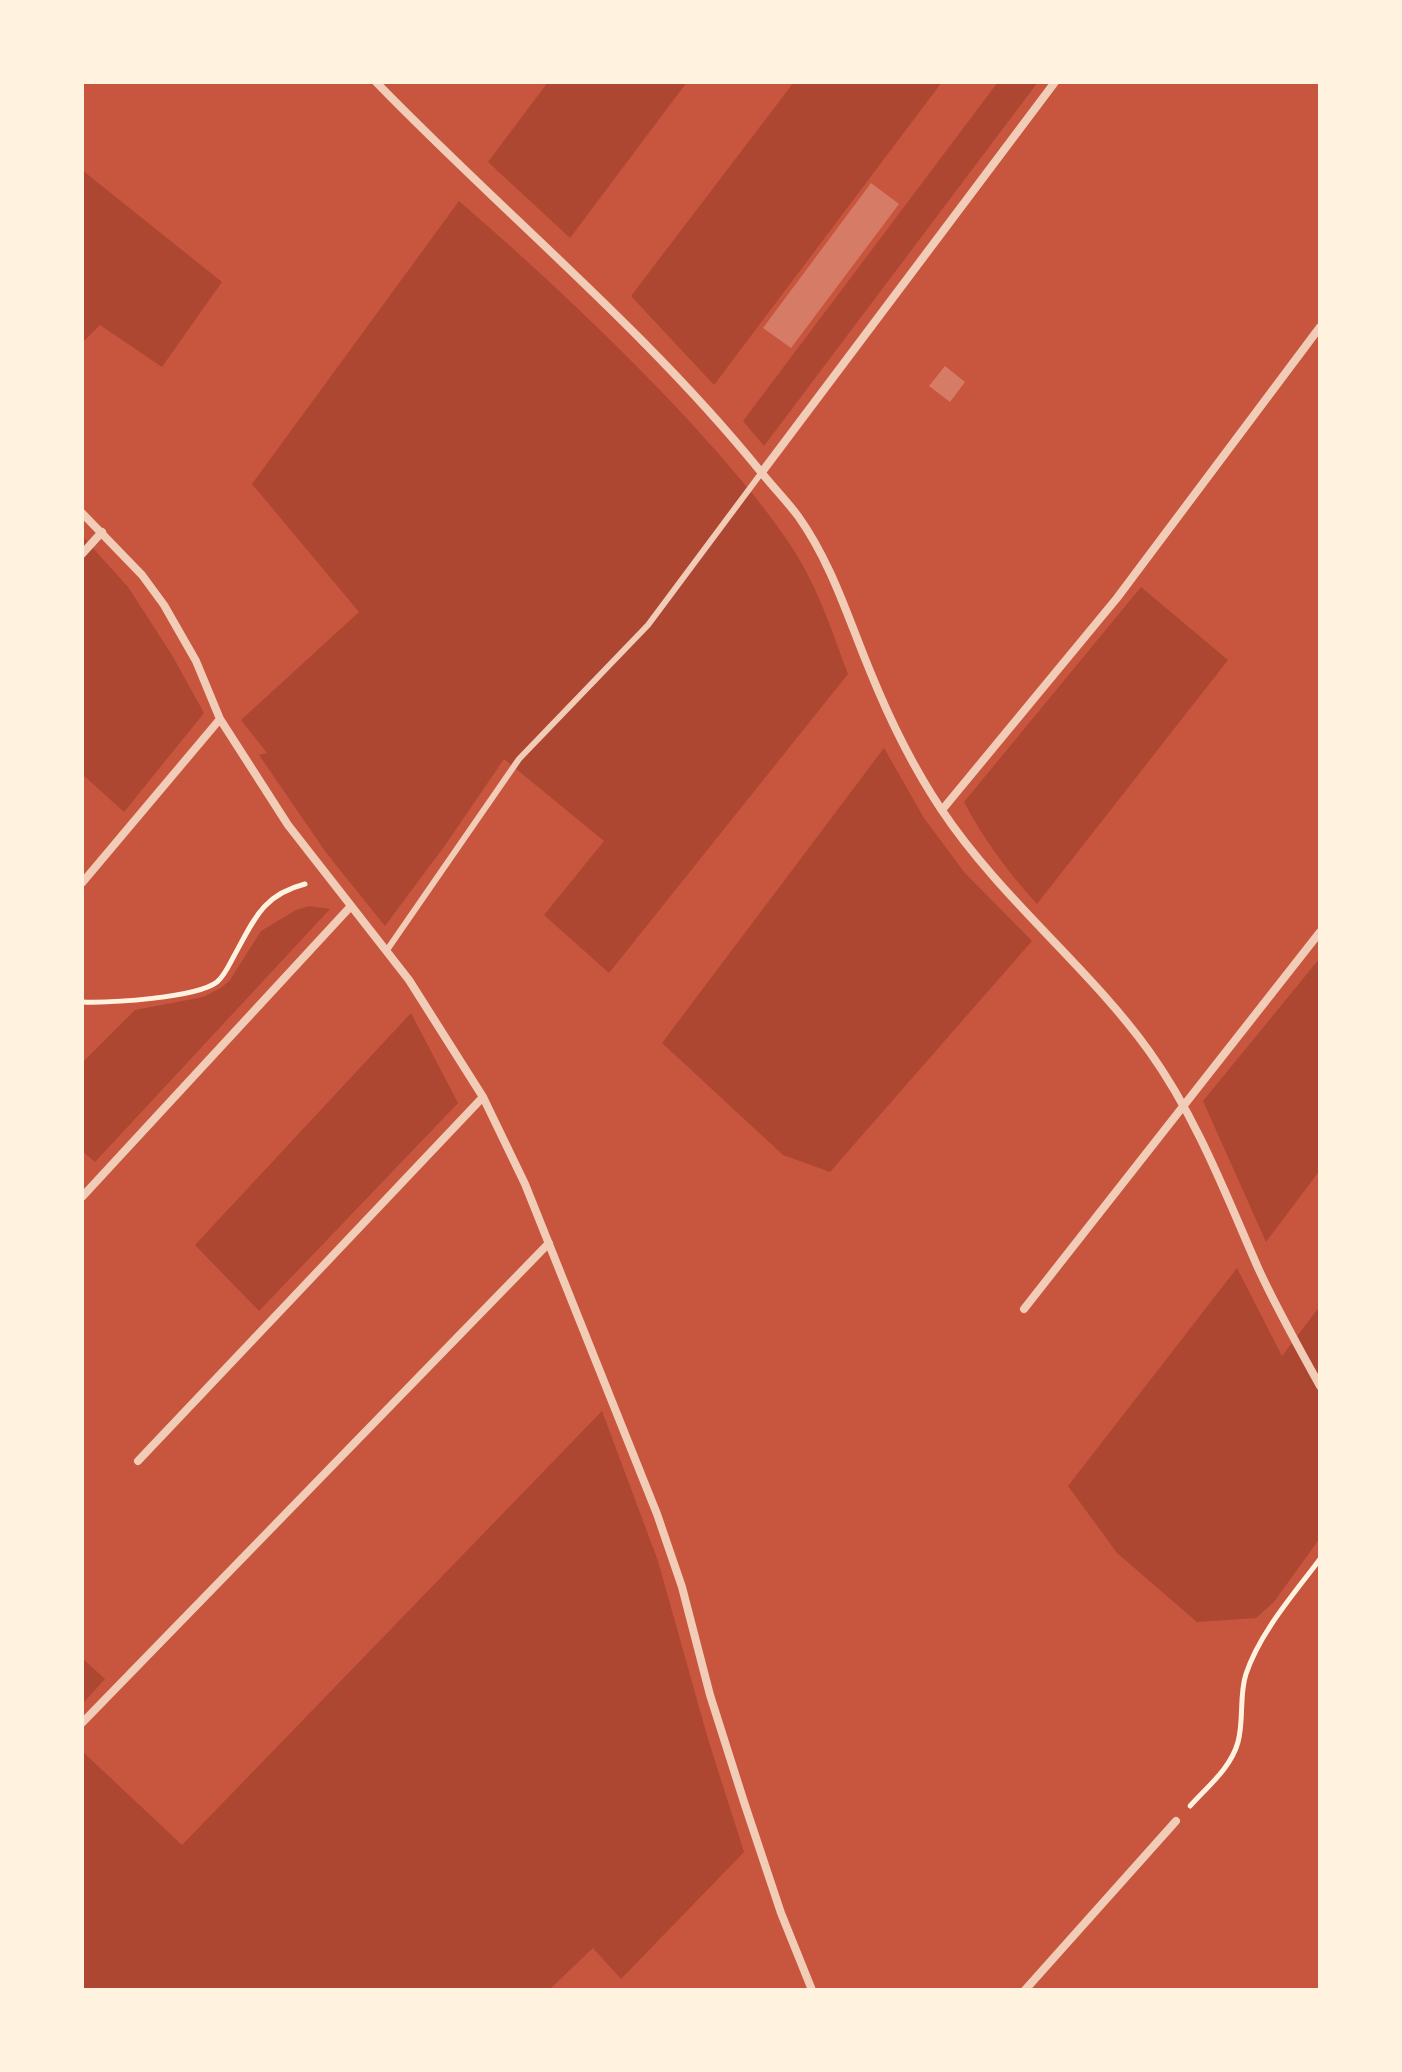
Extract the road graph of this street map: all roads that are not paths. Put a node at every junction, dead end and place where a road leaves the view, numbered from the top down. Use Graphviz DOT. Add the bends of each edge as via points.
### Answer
graph roads {
  1 [pos="376,82"];
  2 [pos="1055,82"];
  3 [pos="1320,327"];
  4 [pos="762,472"];
  5 [pos="82,513"];
  6 [pos="102,532"];
  7 [pos="82,554"];
  8 [pos="220,719"];
  9 [pos="942,810"];
  10 [pos="82,883"];
  11 [pos="351,906"];
  12 [pos="1320,932"];
  13 [pos="387,950"];
  14 [pos="483,1097"];
  15 [pos="1183,1104"];
  16 [pos="82,1197"];
  17 [pos="549,1243"];
  18 [pos="1024,1309"];
  19 [pos="1320,1386"];
  20 [pos="138,1461"];
  21 [pos="82,1723"];
  22 [pos="1176,1821"];
  23 [pos="812,1990"];
  24 [pos="1025,1990"];
  1 -- 4 [label="street" via="665,362"];
  2 -- 4 [label="street"];
  3 -- 9 [label="street" via="1108,608"];
  4 -- 9 [label="street" via="825,561 879,694"];
  4 -- 13 [label="lane" via="648,625 519,759"];
  5 -- 6 [label="street"];
  6 -- 7 [label="street"];
  6 -- 8 [label="street" via="179,627"];
  8 -- 10 [label="street"];
  8 -- 11 [label="street" via="288,825"];
  9 -- 15 [label="street" via="1019,908 1112,1005"];
  11 -- 13 [label="street"];
  11 -- 16 [label="street"];
  12 -- 15 [label="street"];
  13 -- 14 [label="street"];
  14 -- 17 [label="street"];
  14 -- 20 [label="street"];
  15 -- 18 [label="street"];
  15 -- 19 [label="street"];
  17 -- 21 [label="street"];
  17 -- 23 [label="street" via="657,1514 739,1788"];
  22 -- 24 [label="street"];
}
